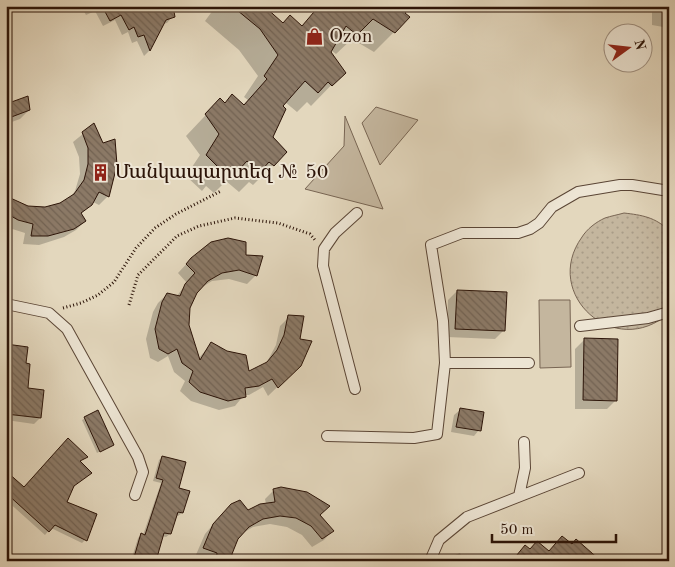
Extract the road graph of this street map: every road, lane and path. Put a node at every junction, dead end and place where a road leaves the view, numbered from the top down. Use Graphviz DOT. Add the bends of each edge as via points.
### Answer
graph roads {
  1 [pos="220,190"];
  2 [pos="669,191"];
  3 [pos="357,213"];
  4 [pos="324,249"];
  5 [pos="6,304"];
  6 [pos="129,305"];
  7 [pos="669,312"];
  8 [pos="48,313"];
  9 [pos="580,326"];
  10 [pos="445,363"];
  11 [pos="529,363"];
  12 [pos="355,389"];
  13 [pos="327,436"];
  14 [pos="524,442"];
  15 [pos="579,473"];
  16 [pos="135,495"];
  17 [pos="519,496"];
  18 [pos="430,561"];
  1 -- 8 [label="path" via="155,228 136,248 114,282 98,294"];
  2 -- 10 [label="lane" via="620,185 578,192 552,207 539,223 524,231 462,233 431,245 443,321"];
  3 -- 4 [label="lane" via="335,233"];
  4 -- 6 [label="path" via="310,234 278,223 235,218 199,226 177,236 138,276"];
  4 -- 12 [label="lane" via="322,266"];
  5 -- 8 [label="lane"];
  7 -- 9 [label="lane" via="648,318"];
  8 -- 16 [label="lane" via="67,329 138,457 143,472"];
  10 -- 11 [label="lane"];
  10 -- 13 [label="lane" via="437,434 414,438"];
  14 -- 17 [label="lane" via="525,468"];
  15 -- 17 [label="lane"];
  17 -- 18 [label="lane" via="467,517 439,540"];
}
